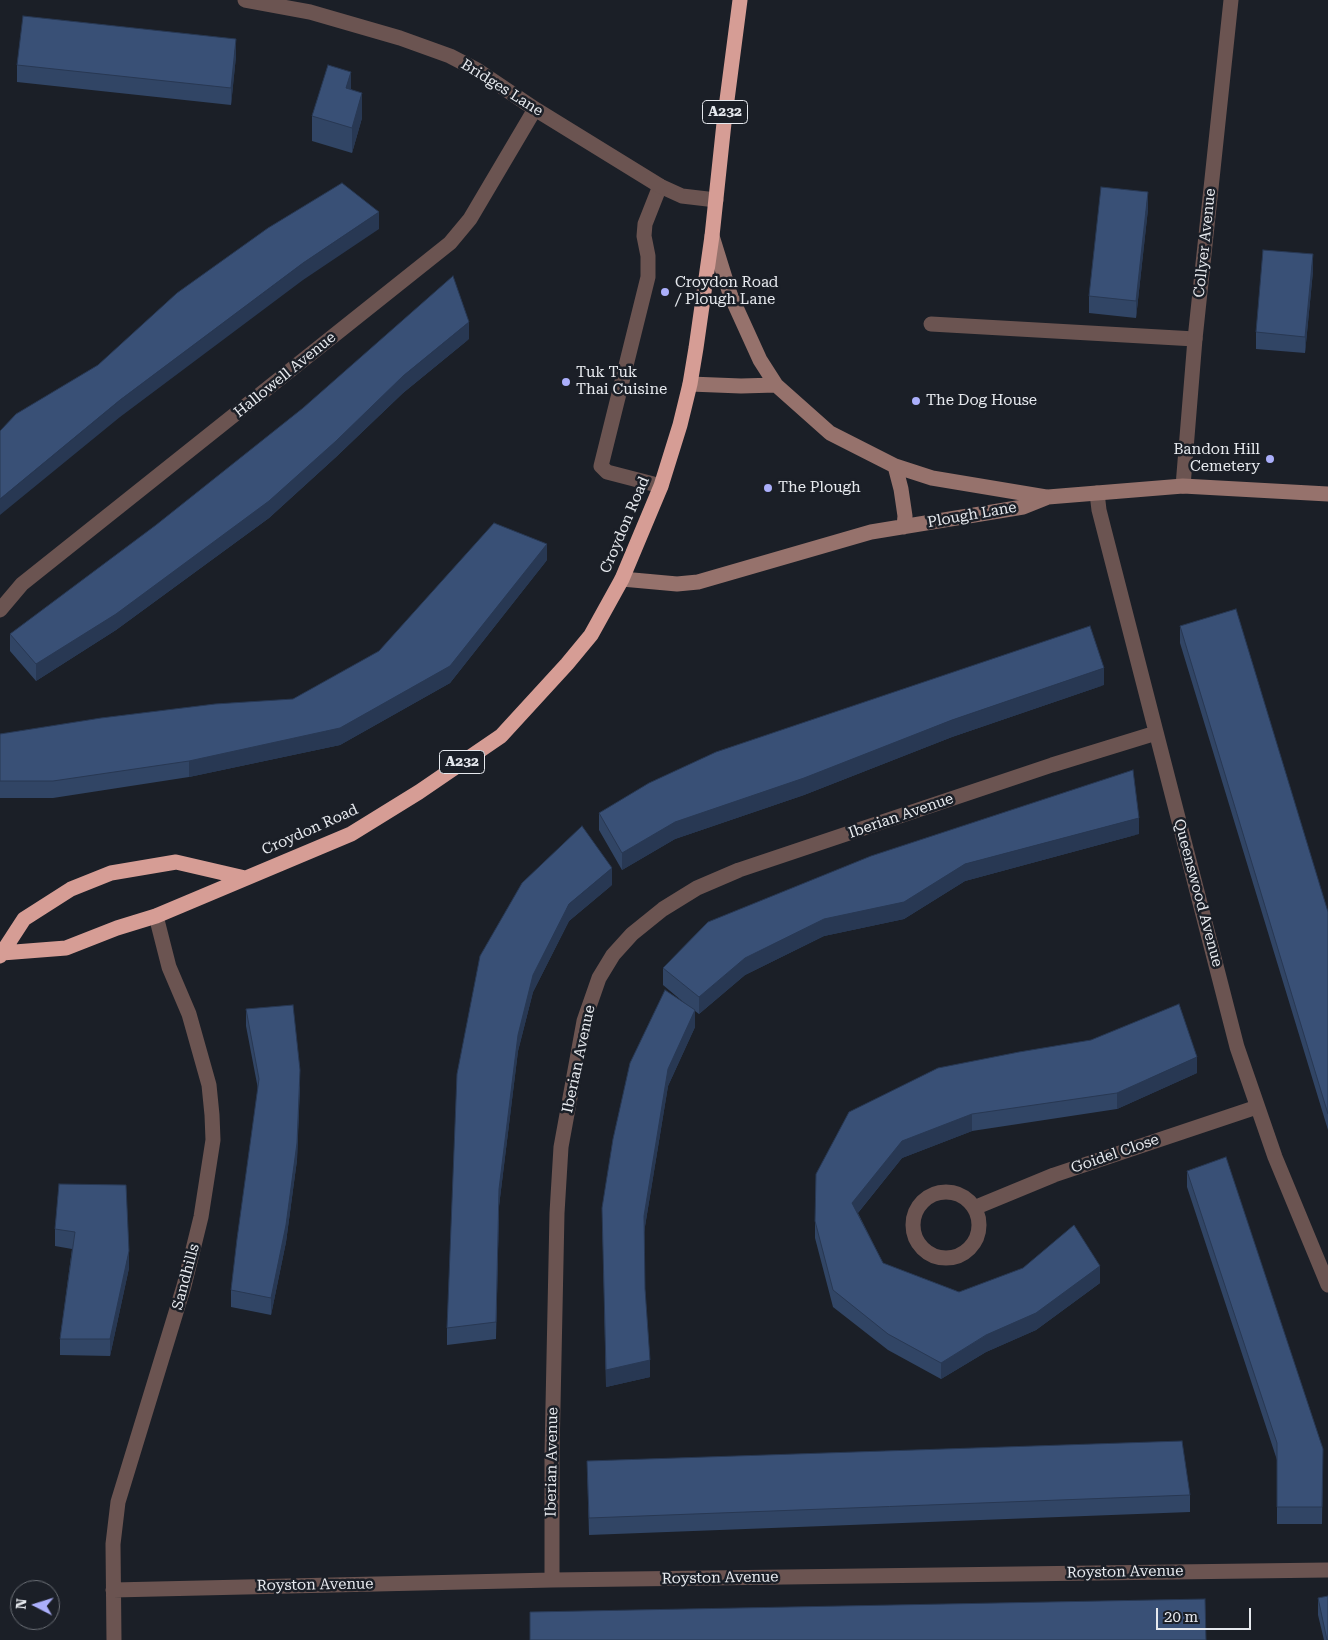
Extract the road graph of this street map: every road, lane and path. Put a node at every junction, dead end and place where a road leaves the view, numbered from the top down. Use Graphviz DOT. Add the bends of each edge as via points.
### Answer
graph roads {
  1 [pos="245,0"];
  2 [pos="740,0"];
  3 [pos="1231,0"];
  4 [pos="535,109"];
  5 [pos="660,186"];
  6 [pos="716,200"];
  7 [pos="712,236"];
  8 [pos="931,324"];
  9 [pos="1195,339"];
  10 [pos="690,384"];
  11 [pos="776,385"];
  12 [pos="895,466"];
  13 [pos="661,486"];
  14 [pos="1183,486"];
  15 [pos="1097,493"];
  16 [pos="1328,494"];
  17 [pos="1048,497"];
  18 [pos="904,527"];
  19 [pos="622,579"];
  20 [pos="0,610"];
  21 [pos="1156,733"];
  22 [pos="246,878"];
  23 [pos="156,916"];
  24 [pos="1,954"];
  25 [pos="1257,1107"];
  26 [pos="974,1208"];
  27 [pos="1328,1284"];
  28 [pos="1328,1570"];
  29 [pos="552,1580"];
  30 [pos="113,1590"];
  31 [pos="114,1640"];
  1 -- 4 [label="street, Bridges Lane" via="319,14 450,56"];
  2 -- 6 [label="highway, Croydon Road / A232"];
  3 -- 9 [label="street, Collyer Avenue"];
  4 -- 5 [label="street, Bridges Lane"];
  4 -- 20 [label="street, Hallowell Avenue" via="470,219 450,243 22,584"];
  5 -- 6 [label="street, Bridges Lane" via="682,196"];
  5 -- 13 [label="street" via="644,230 648,277 601,466 607,472"];
  6 -- 7 [label="highway, Croydon Road / A232"];
  7 -- 10 [label="highway, Croydon Road / A232"];
  7 -- 11 [label="main road" via="730,294 760,360"];
  8 -- 9 [label="street"];
  9 -- 14 [label="street, Collyer Avenue"];
  10 -- 11 [label="main road"];
  10 -- 13 [label="highway, Croydon Road / A232"];
  11 -- 12 [label="main road" via="830,433"];
  12 -- 17 [label="main road" via="932,478"];
  12 -- 18 [label="main road" via="905,516"];
  13 -- 19 [label="highway, Croydon Road / A232"];
  14 -- 15 [label="main road, Plough Lane"];
  14 -- 16 [label="main road, Plough Lane"];
  15 -- 17 [label="main road, Plough Lane"];
  15 -- 21 [label="street, Queenswood Avenue"];
  17 -- 18 [label="main road, Plough Lane" via="1022,506"];
  18 -- 19 [label="main road, Plough Lane" via="871,532 698,582 677,584"];
  19 -- 22 [label="highway, Croydon Road / A232" via="591,635 501,736 351,834"];
  21 -- 25 [label="street, Queenswood Avenue" via="1237,1047"];
  21 -- 29 [label="street, Iberian Avenue" via="739,870 697,888 663,909 632,934 613,955 599,978 584,1022 561,1147 556,1222"];
  22 -- 23 [label="highway, Croydon Road / A232"];
  22 -- 24 [label="highway, Croydon Road / A232" via="176,862 111,872 70,889 24,919"];
  23 -- 24 [label="highway, Croydon Road / A232" via="66,948"];
  23 -- 30 [label="street, Sandhills" via="169,968 189,1014 209,1084 213,1140 201,1217 184,1286 118,1502 113,1544"];
  25 -- 26 [label="street, Goidel Close" via="1054,1174"];
  25 -- 27 [label="street, Queenswood Avenue"];
  26 -- 26 [label="street" via="968,1200 953,1193 937,1193 928,1197 917,1209 912,1225 919,1245 927,1253 948,1258 968,1249 978,1230"];
  28 -- 29 [label="street, Royston Avenue"];
  29 -- 30 [label="street, Royston Avenue"];
  30 -- 31 [label="street, Sandhills"];
}
